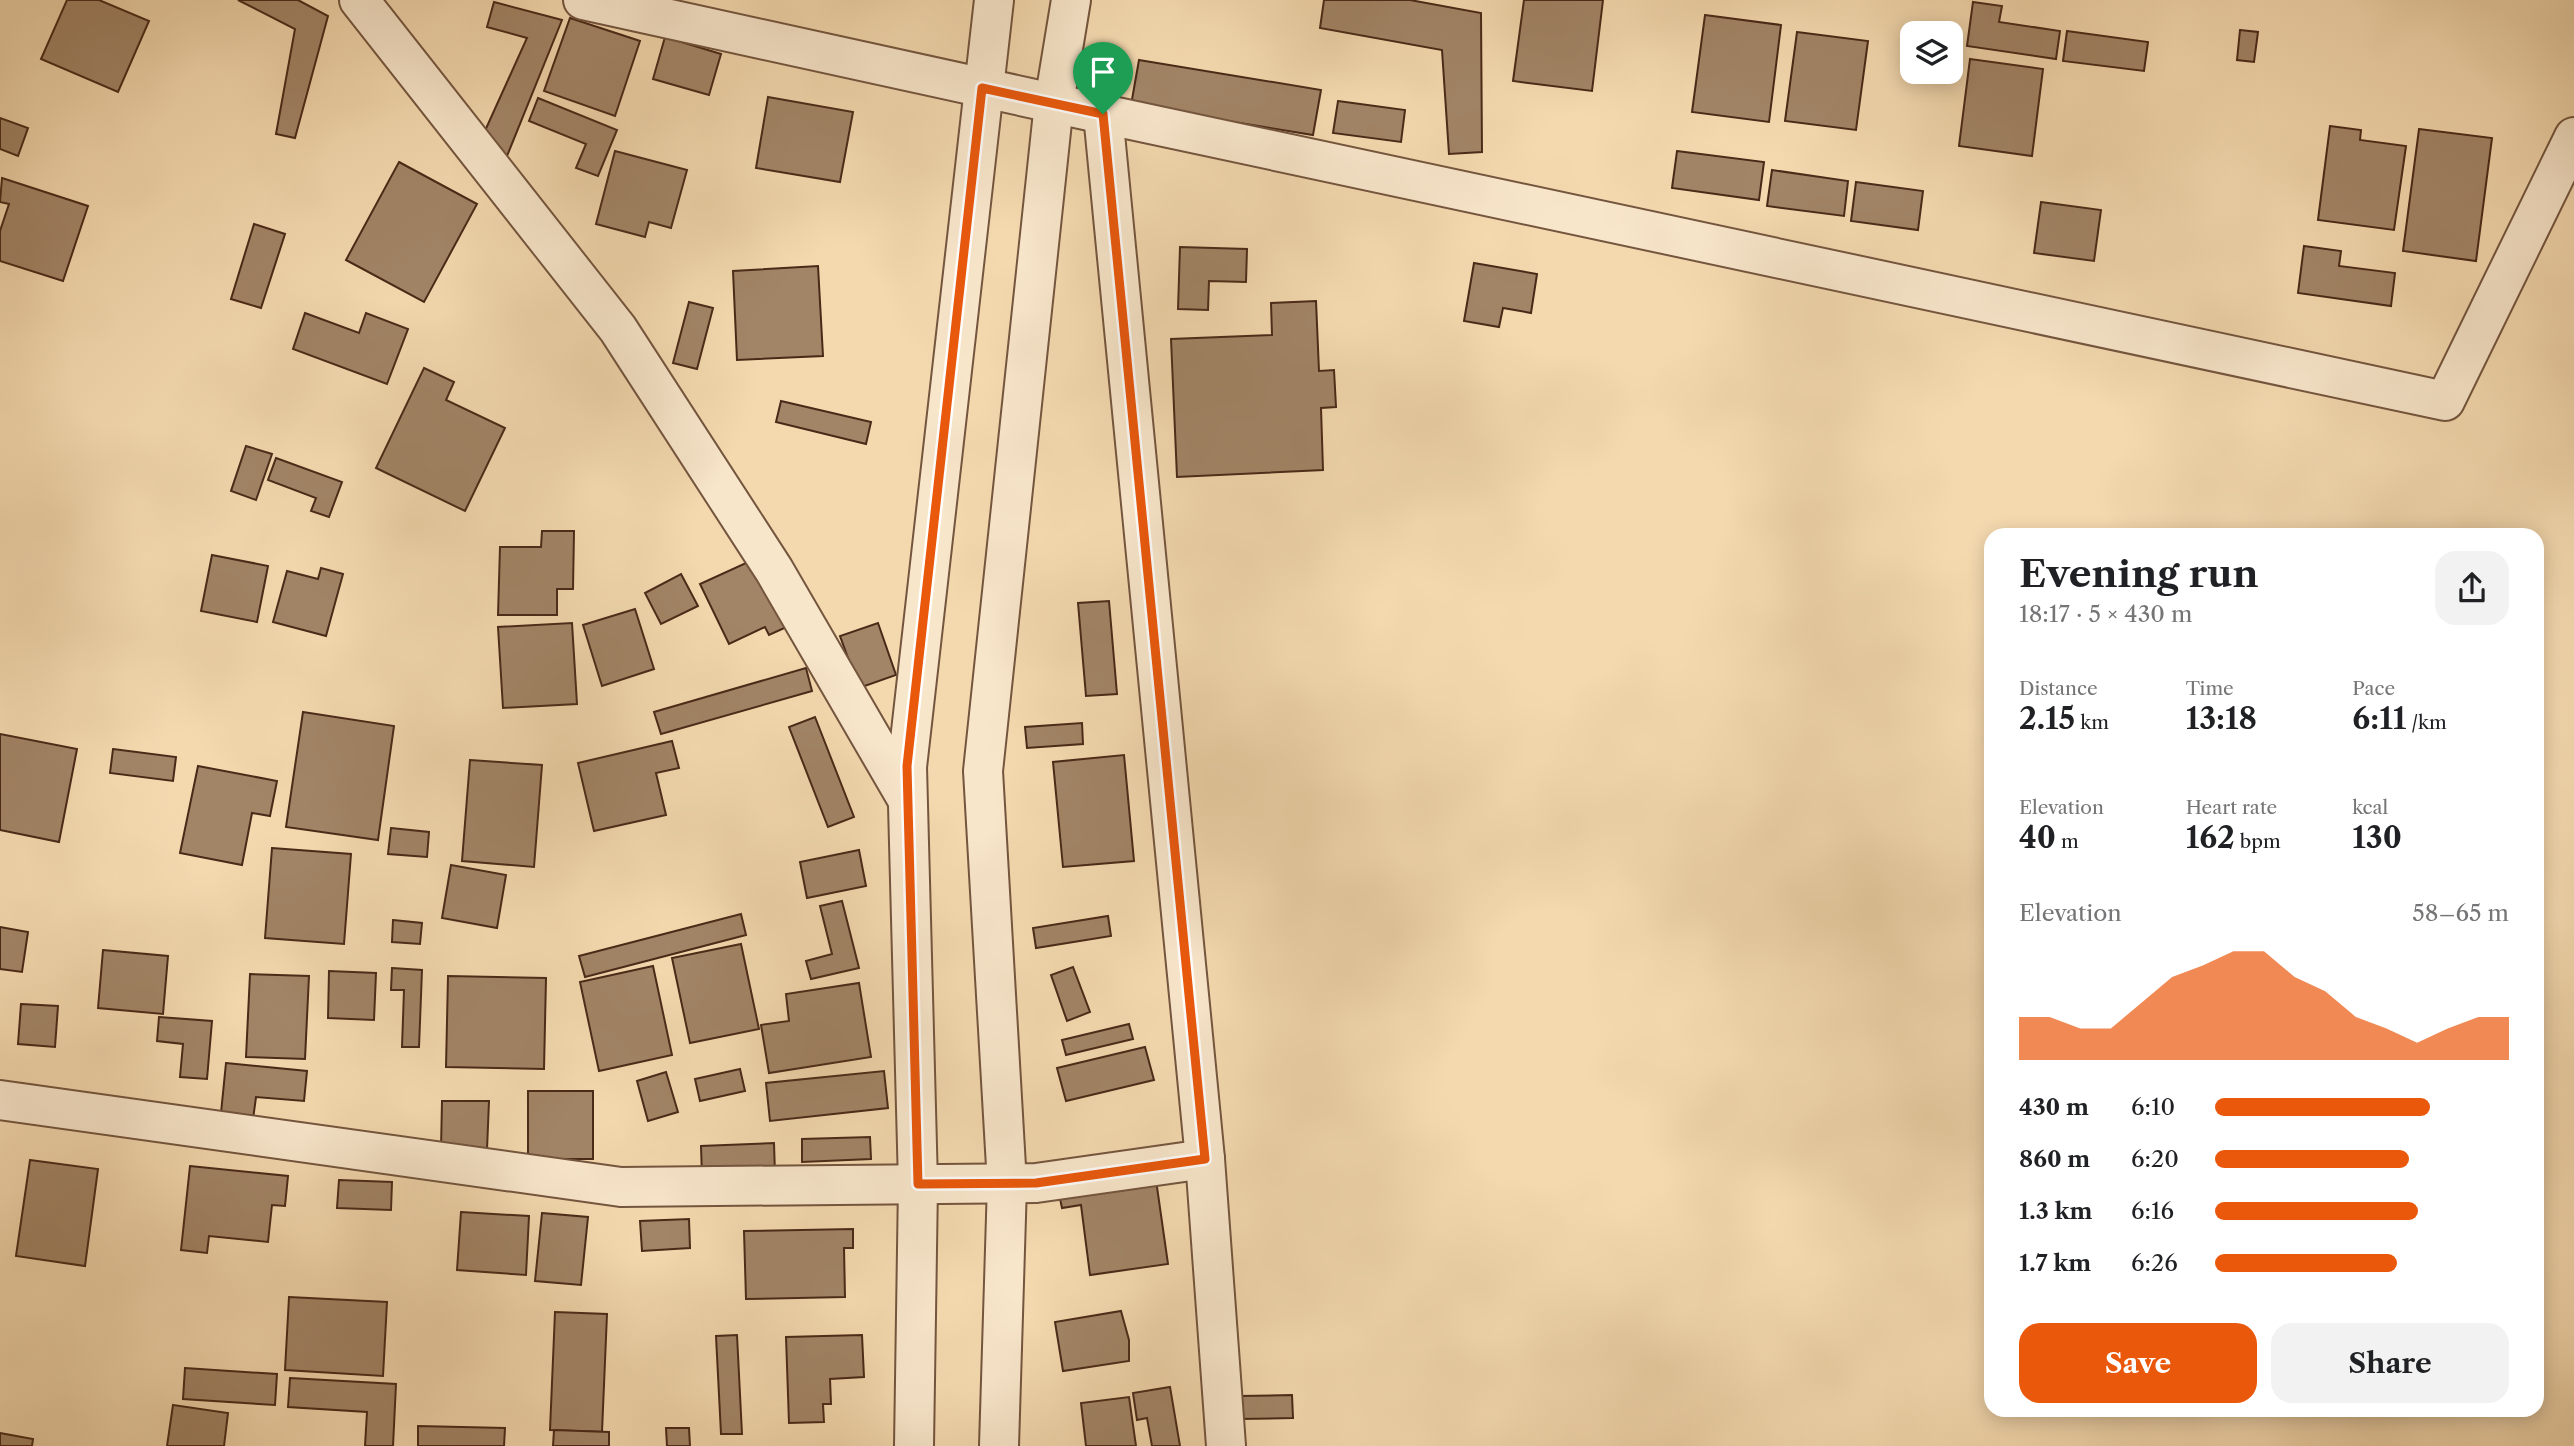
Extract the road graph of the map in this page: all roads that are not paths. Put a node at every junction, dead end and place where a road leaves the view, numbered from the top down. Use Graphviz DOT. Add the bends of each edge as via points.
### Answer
graph roads {
  1 [pos="359,0"];
  2 [pos="583,0"];
  3 [pos="993,0"];
  4 [pos="1071,0"];
  5 [pos="982,88"];
  6 [pos="1054,103"];
  7 [pos="1103,114"];
  8 [pos="2574,137"];
  9 [pos="908,801"];
  10 [pos="0,1100"];
  11 [pos="1205,1159"];
  12 [pos="918,1184"];
  13 [pos="1007,1184"];
  14 [pos="914,1446"];
  15 [pos="999,1446"];
  16 [pos="1226,1446"];
  1 -- 9 [label="street" via="618,329 774,570"];
  2 -- 5 [label="street"];
  3 -- 5 [label="street"];
  4 -- 6 [label="street"];
  5 -- 6 [label="street"];
  5 -- 9 [label="street" via="909,753"];
  6 -- 7 [label="street"];
  6 -- 13 [label="street" via="983,771"];
  7 -- 8 [label="street" via="2445,401"];
  7 -- 11 [label="street"];
  9 -- 12 [label="street"];
  10 -- 12 [label="street" via="621,1187"];
  11 -- 13 [label="street"];
  11 -- 16 [label="street"];
  12 -- 13 [label="street"];
  12 -- 14 [label="street"];
  13 -- 15 [label="street"];
}
